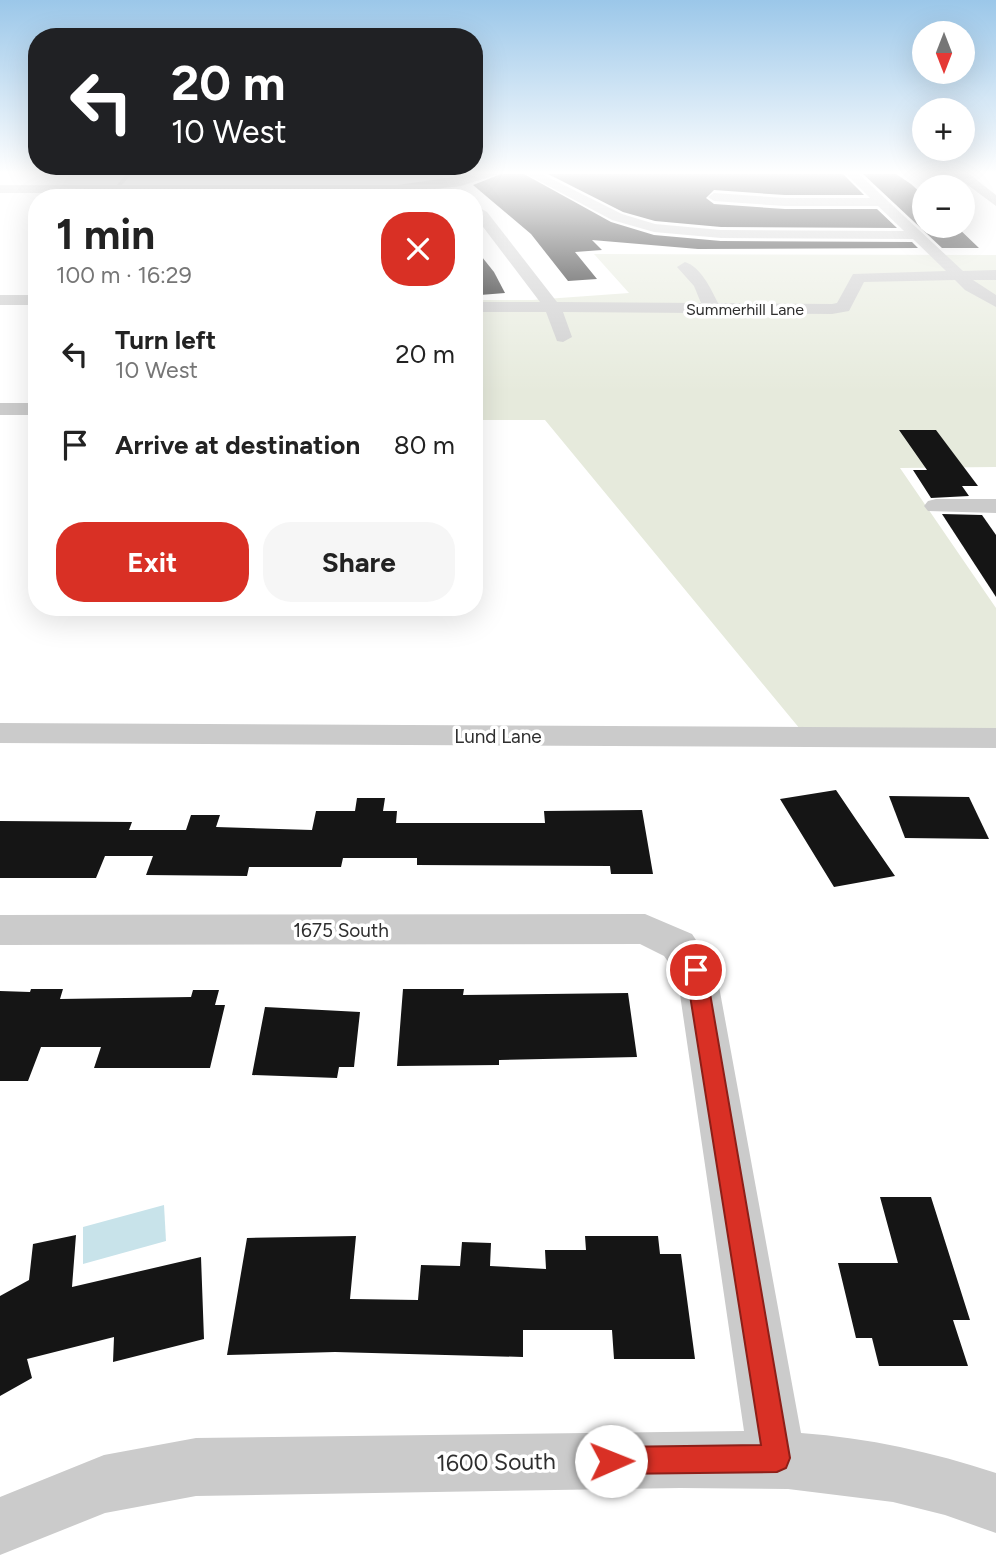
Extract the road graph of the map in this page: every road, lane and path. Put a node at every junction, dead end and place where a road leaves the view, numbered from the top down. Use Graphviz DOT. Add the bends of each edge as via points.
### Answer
graph roads {
  1 [pos="506,247"];
  2 [pos="928,247"];
  3 [pos="685,267"];
  4 [pos="958,275"];
  5 [pos="996,275"];
  6 [pos="0,300"];
  7 [pos="28,300"];
  8 [pos="996,302"];
  9 [pos="483,307"];
  10 [pos="554,309"];
  11 [pos="712,309"];
  12 [pos="563,337"];
  13 [pos="0,409"];
  14 [pos="28,409"];
  15 [pos="936,506"];
  16 [pos="996,506"];
  17 [pos="0,733"];
  18 [pos="996,738"];
  19 [pos="0,930"];
  20 [pos="777,1458"];
  21 [pos="996,1503"];
  22 [pos="0,1527"];
  1 -- 10 [label="street"];
  2 -- 4 [label="street"];
  3 -- 11 [label="street" via="701,285"];
  4 -- 5 [label="street, Summerhill Lane"];
  4 -- 8 [label="street"];
  4 -- 11 [label="street, Summerhill Lane" via="858,277 843,307 832,309"];
  6 -- 7 [label="street"];
  9 -- 10 [label="street, Summerhill Lane"];
  10 -- 11 [label="street, Summerhill Lane"];
  10 -- 12 [label="street"];
  13 -- 14 [label="street"];
  15 -- 16 [label="street"];
  17 -- 18 [label="street, Lund Lane"];
  19 -- 20 [label="street, 1675 South" via="645,929 687,958"];
  20 -- 21 [label="street, 1600 South" via="949,1484"];
  20 -- 22 [label="street, 1600 South" via="196,1467 104,1484"];
}
